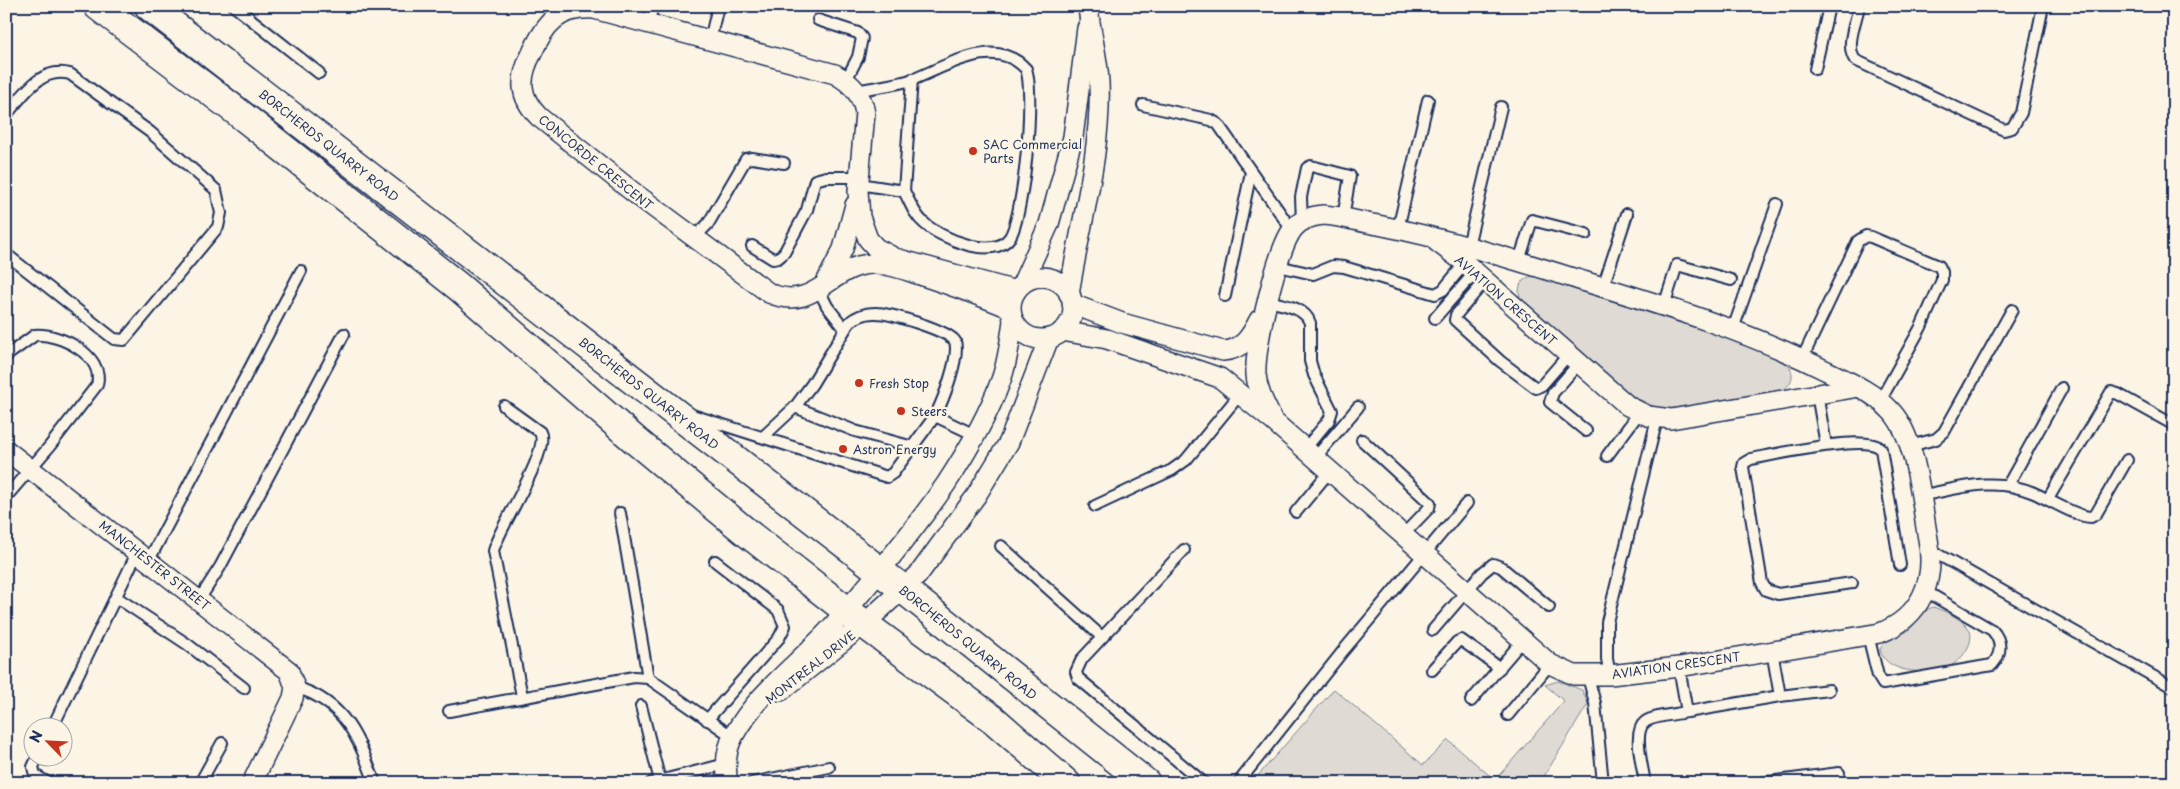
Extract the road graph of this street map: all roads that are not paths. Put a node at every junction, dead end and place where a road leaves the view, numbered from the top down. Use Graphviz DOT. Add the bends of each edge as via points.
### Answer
graph roads {
  1 [pos="98,6"];
  2 [pos="149,6"];
  3 [pos="234,6"];
  4 [pos="718,6"];
  5 [pos="1829,6"];
  6 [pos="1859,6"];
  7 [pos="2043,6"];
  8 [pos="587,8"];
  9 [pos="1089,11"];
  10 [pos="650,15"];
  11 [pos="818,20"];
  12 [pos="710,40"];
  13 [pos="1816,69"];
  14 [pos="319,72"];
  15 [pos="912,80"];
  16 [pos="851,86"];
  17 [pos="1428,100"];
  18 [pos="1143,106"];
  19 [pos="1501,107"];
  20 [pos="6,115"];
  21 [pos="784,163"];
  22 [pos="1251,172"];
  23 [pos="859,184"];
  24 [pos="904,191"];
  25 [pos="1777,204"];
  26 [pos="1627,214"];
  27 [pos="1343,218"];
  28 [pos="1297,226"];
  29 [pos="1398,229"];
  30 [pos="1586,234"];
  31 [pos="694,238"];
  32 [pos="752,246"];
  33 [pos="6,254"];
  34 [pos="1519,261"];
  35 [pos="1473,265"];
  36 [pos="1278,266"];
  37 [pos="301,271"];
  38 [pos="1732,280"];
  39 [pos="821,287"];
  40 [pos="1603,287"];
  41 [pos="1225,296"];
  42 [pos="1071,299"];
  43 [pos="1015,301"];
  44 [pos="1268,304"];
  45 [pos="1664,306"];
  46 [pos="2012,310"];
  47 [pos="1436,318"];
  48 [pos="845,329"];
  49 [pos="1733,329"];
  50 [pos="344,334"];
  51 [pos="1055,335"];
  52 [pos="6,356"];
  53 [pos="1574,359"];
  54 [pos="1802,359"];
  55 [pos="1859,387"];
  56 [pos="2062,388"];
  57 [pos="1240,394"];
  58 [pos="1818,394"];
  59 [pos="1880,401"];
  60 [pos="504,406"];
  61 [pos="795,407"];
  62 [pos="1358,407"];
  63 [pos="674,411"];
  64 [pos="935,416"];
  65 [pos="1648,416"];
  66 [pos="1273,421"];
  67 [pos="2174,425"];
  68 [pos="1586,431"];
  69 [pos="975,436"];
  70 [pos="763,437"];
  71 [pos="1362,440"];
  72 [pos="1826,445"];
  73 [pos="1910,446"];
  74 [pos="913,447"];
  75 [pos="6,450"];
  76 [pos="1310,454"];
  77 [pos="1607,456"];
  78 [pos="2127,460"];
  79 [pos="30,468"];
  80 [pos="1330,472"];
  81 [pos="2008,485"];
  82 [pos="1920,496"];
  83 [pos="6,497"];
  84 [pos="2048,499"];
  85 [pos="1467,504"];
  86 [pos="1095,506"];
  87 [pos="1296,512"];
  88 [pos="620,513"];
  89 [pos="1402,536"];
  90 [pos="1001,546"];
  91 [pos="1184,550"];
  92 [pos="1930,550"];
  93 [pos="1424,555"];
  94 [pos="144,556"];
  95 [pos="715,561"];
  96 [pos="1900,565"];
  97 [pos="880,571"];
  98 [pos="1852,583"];
  99 [pos="903,589"];
  100 [pos="1925,591"];
  101 [pos="1467,592"];
  102 [pos="116,597"];
  103 [pos="198,600"];
  104 [pos="1549,607"];
  105 [pos="855,617"];
  106 [pos="1433,630"];
  107 [pos="1868,635"];
  108 [pos="1102,637"];
  109 [pos="1523,640"];
  110 [pos="1772,651"];
  111 [pos="1550,664"];
  112 [pos="1679,667"];
  113 [pos="1500,668"];
  114 [pos="1432,670"];
  115 [pos="1610,675"];
  116 [pos="1588,677"];
  117 [pos="648,678"];
  118 [pos="295,687"];
  119 [pos="244,688"];
  120 [pos="2174,688"];
  121 [pos="1830,690"];
  122 [pos="522,696"];
  123 [pos="1780,696"];
  124 [pos="1471,701"];
  125 [pos="641,706"];
  126 [pos="449,711"];
  127 [pos="1687,712"];
  128 [pos="1508,715"];
  129 [pos="58,716"];
  130 [pos="707,720"];
  131 [pos="733,737"];
  132 [pos="222,743"];
  133 [pos="726,764"];
  134 [pos="33,766"];
  135 [pos="829,767"];
  136 [pos="1839,773"];
  137 [pos="656,782"];
  138 [pos="48,783"];
  139 [pos="200,783"];
  140 [pos="252,783"];
  141 [pos="375,783"];
  142 [pos="728,783"];
  143 [pos="752,783"];
  144 [pos="1066,783"];
  145 [pos="1146,783"];
  146 [pos="1204,783"];
  147 [pos="1238,783"];
  148 [pos="1603,783"];
  149 [pos="1645,783"];
  150 [pos="1760,783"];
  1 -- 105 [label="main road" via="459,287 746,532"];
  2 -- 63 [label="main road, BORCHERDS QUARRY ROAD"];
  3 -- 14 [label="lane"];
  4 -- 12 [label="lane"];
  5 -- 13 [label="lane"];
  6 -- 7 [label="lane" via="1850,45 1855,60 2004,130 2012,128 2021,113"];
  8 -- 10 [label="street, CONCORDE CRESCENT"];
  8 -- 31 [label="street, CONCORDE CRESCENT" via="556,17 543,30 523,76 526,99 539,118"];
  9 -- 42 [label="street" via="1098,62 1098,113"];
  9 -- 43 [label="street" via="1073,137 1049,224"];
  10 -- 12 [label="street, CONCORDE CRESCENT"];
  11 -- 16 [label="lane" via="858,33 862,38"];
  12 -- 16 [label="street, CONCORDE CRESCENT" via="830,72"];
  15 -- 16 [label="lane"];
  15 -- 24 [label="lane"];
  15 -- 24 [label="lane" via="981,54 1013,58 1026,69 1029,77 1027,142 1014,228 1010,237 1000,245 978,247 936,233 922,222"];
  16 -- 23 [label="street" via="865,113"];
  17 -- 29 [label="lane"];
  18 -- 22 [label="lane" via="1218,124"];
  19 -- 35 [label="lane"];
  20 -- 33 [label="lane" via="42,77 57,72 70,74 150,132 216,190 221,220 124,340 114,339"];
  21 -- 31 [label="lane" via="746,159 708,224"];
  22 -- 28 [label="lane"];
  22 -- 41 [label="lane"];
  23 -- 24 [label="lane"];
  23 -- 32 [label="lane" via="826,177 815,180 807,210 784,253 773,260"];
  23 -- 39 [label="street" via="843,249"];
  23 -- 43 [label="street" via="863,229 876,248 895,258"];
  25 -- 49 [label="lane"];
  26 -- 40 [label="lane"];
  27 -- 28 [label="street, AVIATION CRESCENT" via="1313,216"];
  27 -- 28 [label="lane" via="1350,176 1311,166"];
  27 -- 29 [label="street, AVIATION CRESCENT"];
  28 -- 36 [label="street, AVIATION CRESCENT" via="1285,242"];
  29 -- 35 [label="street, AVIATION CRESCENT" via="1430,237"];
  30 -- 34 [label="lane" via="1532,220"];
  31 -- 39 [label="street, CONCORDE CRESCENT" via="756,285 779,297 805,297"];
  34 -- 35 [label="street, AVIATION CRESCENT"];
  34 -- 40 [label="street, AVIATION CRESCENT"];
  35 -- 36 [label="lane" via="1435,294 1344,267 1333,266 1313,274"];
  35 -- 47 [label="lane"];
  35 -- 53 [label="street, AVIATION CRESCENT"];
  35 -- 53 [label="lane" via="1455,320 1500,362 1536,388"];
  36 -- 44 [label="street, AVIATION CRESCENT"];
  37 -- 94 [label="lane"];
  38 -- 45 [label="lane" via="1677,265"];
  39 -- 43 [label="street, CONCORDE CRESCENT" via="860,266 882,264"];
  39 -- 48 [label="lane" via="827,306"];
  40 -- 45 [label="street, AVIATION CRESCENT"];
  42 -- 43 [label="street" via="1064,286 1048,278 1030,280"];
  42 -- 44 [label="street, AVIATION CRESCENT" via="1130,326 1223,351 1232,351 1242,345"];
  42 -- 51 [label="street" via="1071,318"];
  43 -- 51 [label="street" via="1025,334 1033,338"];
  43 -- 69 [label="street" via="1001,380"];
  44 -- 66 [label="street, AVIATION CRESCENT" via="1255,370 1258,387"];
  44 -- 76 [label="lane" via="1302,312 1309,318 1310,361 1332,411"];
  45 -- 49 [label="street, AVIATION CRESCENT"];
  46 -- 73 [label="lane" via="1944,432 1936,438"];
  48 -- 61 [label="lane"];
  48 -- 64 [label="lane" via="858,317 879,313 952,338 956,345 955,355"];
  49 -- 54 [label="street, AVIATION CRESCENT"];
  50 -- 103 [label="lane" via="220,567"];
  51 -- 57 [label="street, AVIATION CRESCENT" via="1106,339 1213,375"];
  51 -- 99 [label="street" via="1000,457 927,564"];
  52 -- 79 [label="lane" via="34,335 61,337 87,356 98,371 97,384"];
  53 -- 65 [label="street, AVIATION CRESCENT" via="1628,406"];
  53 -- 68 [label="lane" via="1550,402"];
  54 -- 55 [label="street, AVIATION CRESCENT"];
  54 -- 59 [label="lane" via="1862,238 1871,237 1938,266 1942,280 1921,327"];
  55 -- 58 [label="street"];
  55 -- 59 [label="street, AVIATION CRESCENT"];
  56 -- 81 [label="lane"];
  57 -- 66 [label="street, AVIATION CRESCENT"];
  57 -- 86 [label="lane" via="1186,460 1172,470"];
  58 -- 65 [label="street" via="1671,419"];
  58 -- 72 [label="lane"];
  59 -- 73 [label="street, AVIATION CRESCENT" via="1903,428"];
  60 -- 122 [label="lane" via="543,436 541,449 493,551"];
  61 -- 70 [label="lane"];
  61 -- 74 [label="lane" via="856,431"];
  62 -- 76 [label="lane"];
  63 -- 70 [label="lane"];
  63 -- 97 [label="main road, BORCHERDS QUARRY ROAD"];
  64 -- 69 [label="lane"];
  64 -- 74 [label="lane"];
  65 -- 77 [label="lane"];
  65 -- 115 [label="lane" via="1607,622"];
  66 -- 76 [label="street, AVIATION CRESCENT"];
  67 -- 84 [label="lane" via="2112,392"];
  69 -- 97 [label="street" via="945,485"];
  70 -- 74 [label="lane" via="887,477"];
  71 -- 89 [label="lane" via="1430,503"];
  72 -- 96 [label="lane" via="1869,442 1881,449"];
  72 -- 98 [label="lane" via="1751,459 1742,467 1762,583 1766,590 1778,594"];
  73 -- 82 [label="street, AVIATION CRESCENT"];
  75 -- 79 [label="street, MANCHESTER STREET"];
  76 -- 80 [label="street, AVIATION CRESCENT"];
  78 -- 84 [label="lane" via="2096,514 2091,517"];
  79 -- 83 [label="lane"];
  79 -- 94 [label="street, MANCHESTER STREET"];
  80 -- 87 [label="lane"];
  80 -- 89 [label="street, AVIATION CRESCENT"];
  81 -- 82 [label="lane" via="1978,484"];
  81 -- 84 [label="lane"];
  82 -- 92 [label="street, AVIATION CRESCENT"];
  85 -- 93 [label="lane"];
  88 -- 117 [label="lane"];
  89 -- 93 [label="street, AVIATION CRESCENT"];
  90 -- 108 [label="lane"];
  91 -- 108 [label="lane"];
  92 -- 100 [label="street, AVIATION CRESCENT" via="1930,576"];
  92 -- 120 [label="lane"];
  93 -- 101 [label="street, AVIATION CRESCENT"];
  93 -- 147 [label="lane"];
  94 -- 102 [label="lane"];
  94 -- 103 [label="street, MANCHESTER STREET"];
  95 -- 130 [label="lane" via="778,610 785,626 779,638"];
  97 -- 99 [label="main road, BORCHERDS QUARRY ROAD"];
  97 -- 105 [label="street"];
  99 -- 105 [label="street"];
  99 -- 145 [label="main road, BORCHERDS QUARRY ROAD"];
  100 -- 107 [label="street, AVIATION CRESCENT" via="1903,621 1880,633"];
  100 -- 107 [label="lane" via="1992,630 1998,637 1999,652 1992,665 1883,684"];
  101 -- 104 [label="lane" via="1493,564"];
  101 -- 106 [label="lane"];
  101 -- 109 [label="street, AVIATION CRESCENT"];
  102 -- 119 [label="lane" via="179,638"];
  102 -- 129 [label="lane"];
  103 -- 118 [label="street, MANCHESTER STREET" via="282,664"];
  105 -- 131 [label="street, MONTREAL DRIVE" via="829,630 766,693"];
  105 -- 144 [label="main road" via="994,720"];
  107 -- 110 [label="street, AVIATION CRESCENT"];
  108 -- 146 [label="lane" via="1082,659 1076,672 1078,678"];
  109 -- 111 [label="street, AVIATION CRESCENT"];
  109 -- 113 [label="lane"];
  110 -- 112 [label="street, AVIATION CRESCENT"];
  110 -- 123 [label="lane"];
  111 -- 116 [label="street, AVIATION CRESCENT" via="1574,675"];
  111 -- 128 [label="lane"];
  112 -- 115 [label="street, AVIATION CRESCENT"];
  112 -- 127 [label="lane"];
  113 -- 114 [label="lane" via="1462,640"];
  113 -- 124 [label="lane"];
  115 -- 116 [label="street, AVIATION CRESCENT"];
  116 -- 148 [label="lane"];
  117 -- 122 [label="lane" via="615,679"];
  117 -- 130 [label="lane"];
  118 -- 140 [label="street" via="288,710"];
  118 -- 141 [label="lane" via="324,699 348,723"];
  121 -- 123 [label="lane"];
  122 -- 126 [label="lane"];
  123 -- 127 [label="lane"];
  125 -- 137 [label="lane"];
  127 -- 149 [label="lane" via="1648,720 1642,726 1638,734"];
  130 -- 131 [label="lane"];
  131 -- 133 [label="street, MONTREAL DRIVE"];
  132 -- 139 [label="lane"];
  133 -- 137 [label="lane"];
  133 -- 142 [label="street, MONTREAL DRIVE"];
  134 -- 138 [label="lane" via="35,774"];
  135 -- 143 [label="lane"];
  136 -- 150 [label="lane"];
}
